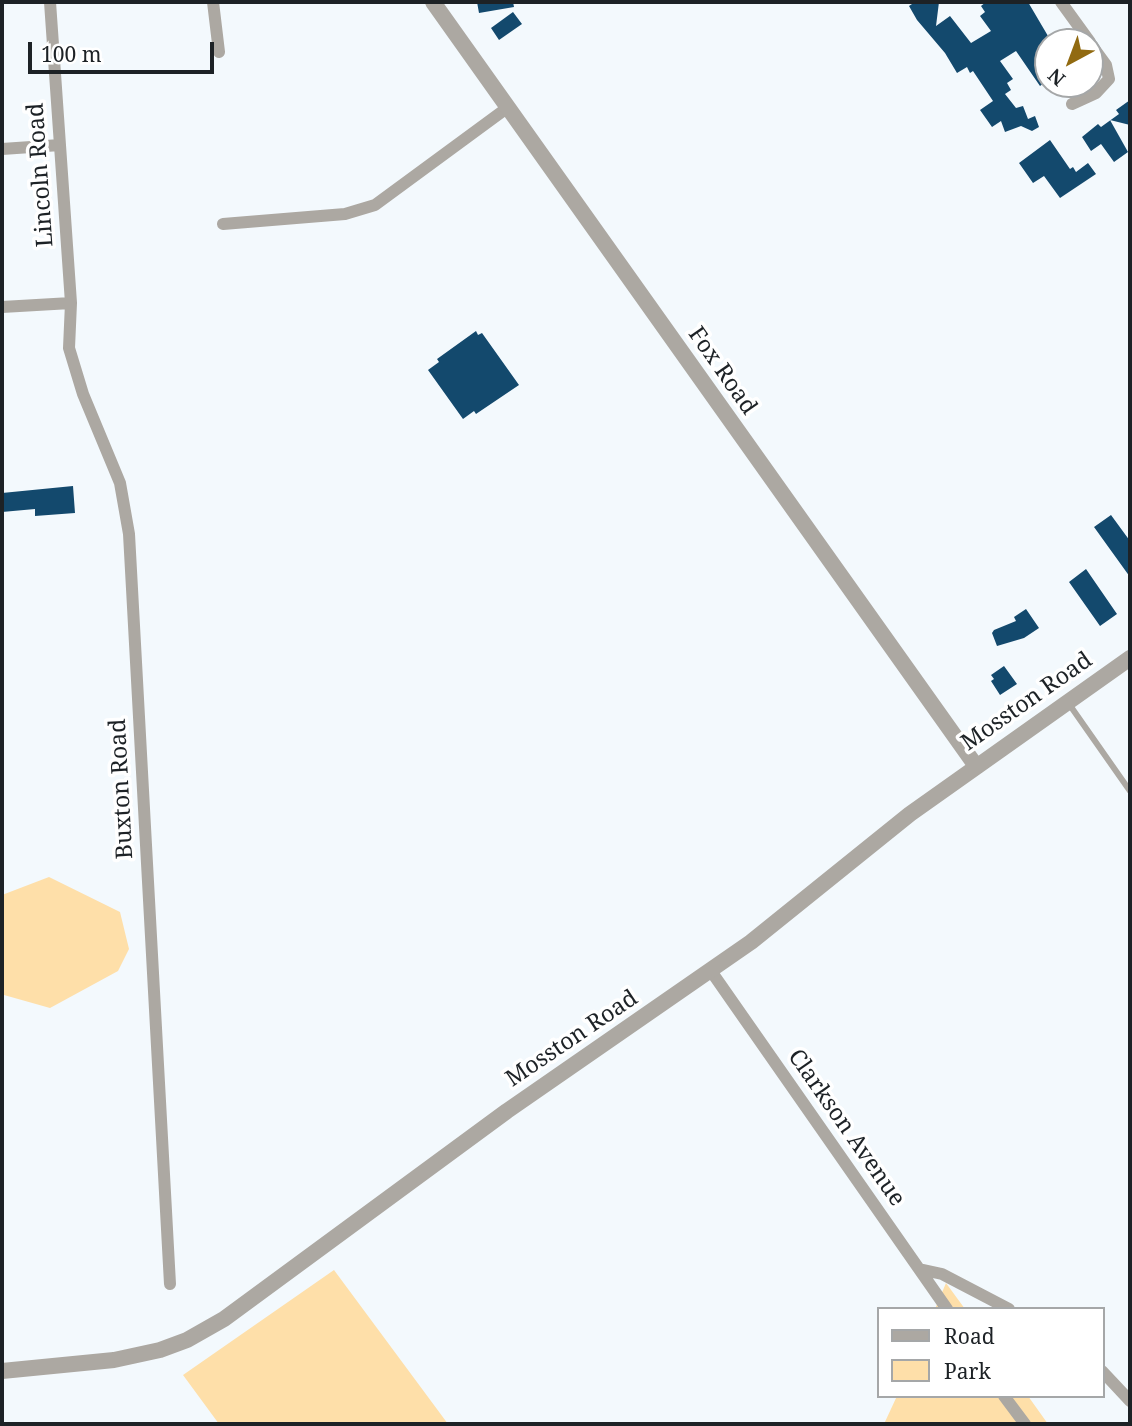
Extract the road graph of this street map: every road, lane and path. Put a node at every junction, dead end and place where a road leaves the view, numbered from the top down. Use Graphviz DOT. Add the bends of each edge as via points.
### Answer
graph roads {
  1 [pos="50,2"];
  2 [pos="213,2"];
  3 [pos="433,2"];
  4 [pos="1061,2"];
  5 [pos="1080,28"];
  6 [pos="219,52"];
  7 [pos="1104,62"];
  8 [pos="1104,84"];
  9 [pos="1085,98"];
  10 [pos="1072,104"];
  11 [pos="507,108"];
  12 [pos="60,145"];
  13 [pos="2,149"];
  14 [pos="223,224"];
  15 [pos="71,303"];
  16 [pos="2,307"];
  17 [pos="1130,657"];
  18 [pos="1067,701"];
  19 [pos="976,766"];
  20 [pos="1130,791"];
  21 [pos="711,971"];
  22 [pos="919,1269"];
  23 [pos="170,1284"];
  24 [pos="946,1307"];
  25 [pos="1005,1307"];
  26 [pos="2,1371"];
  27 [pos="1104,1373"];
  28 [pos="1006,1398"];
  29 [pos="1130,1401"];
  30 [pos="1026,1424"];
  1 -- 12 [label="street, Lincoln Road"];
  2 -- 6 [label="street"];
  3 -- 11 [label="street, Fox Road"];
  4 -- 5 [label="street"];
  7 -- 8 [label="street" via="1109,79"];
  9 -- 10 [label="street"];
  11 -- 14 [label="street" via="375,205 345,214"];
  11 -- 19 [label="street, Fox Road"];
  12 -- 13 [label="street"];
  12 -- 15 [label="street, Lincoln Road"];
  15 -- 16 [label="street"];
  15 -- 23 [label="street, Buxton Road" via="69,348 120,483 129,534"];
  17 -- 18 [label="street, Mosston Road"];
  18 -- 19 [label="street, Mosston Road"];
  18 -- 20 [label="lane"];
  19 -- 21 [label="street, Mosston Road"];
  21 -- 22 [label="street, Clarkson Avenue"];
  21 -- 26 [label="street, Mosston Road" via="507,1111 224,1319 187,1340 114,1360"];
  22 -- 24 [label="street, Clarkson Avenue"];
  22 -- 25 [label="street" via="942,1274"];
  27 -- 29 [label="street"];
  28 -- 30 [label="street"];
}
